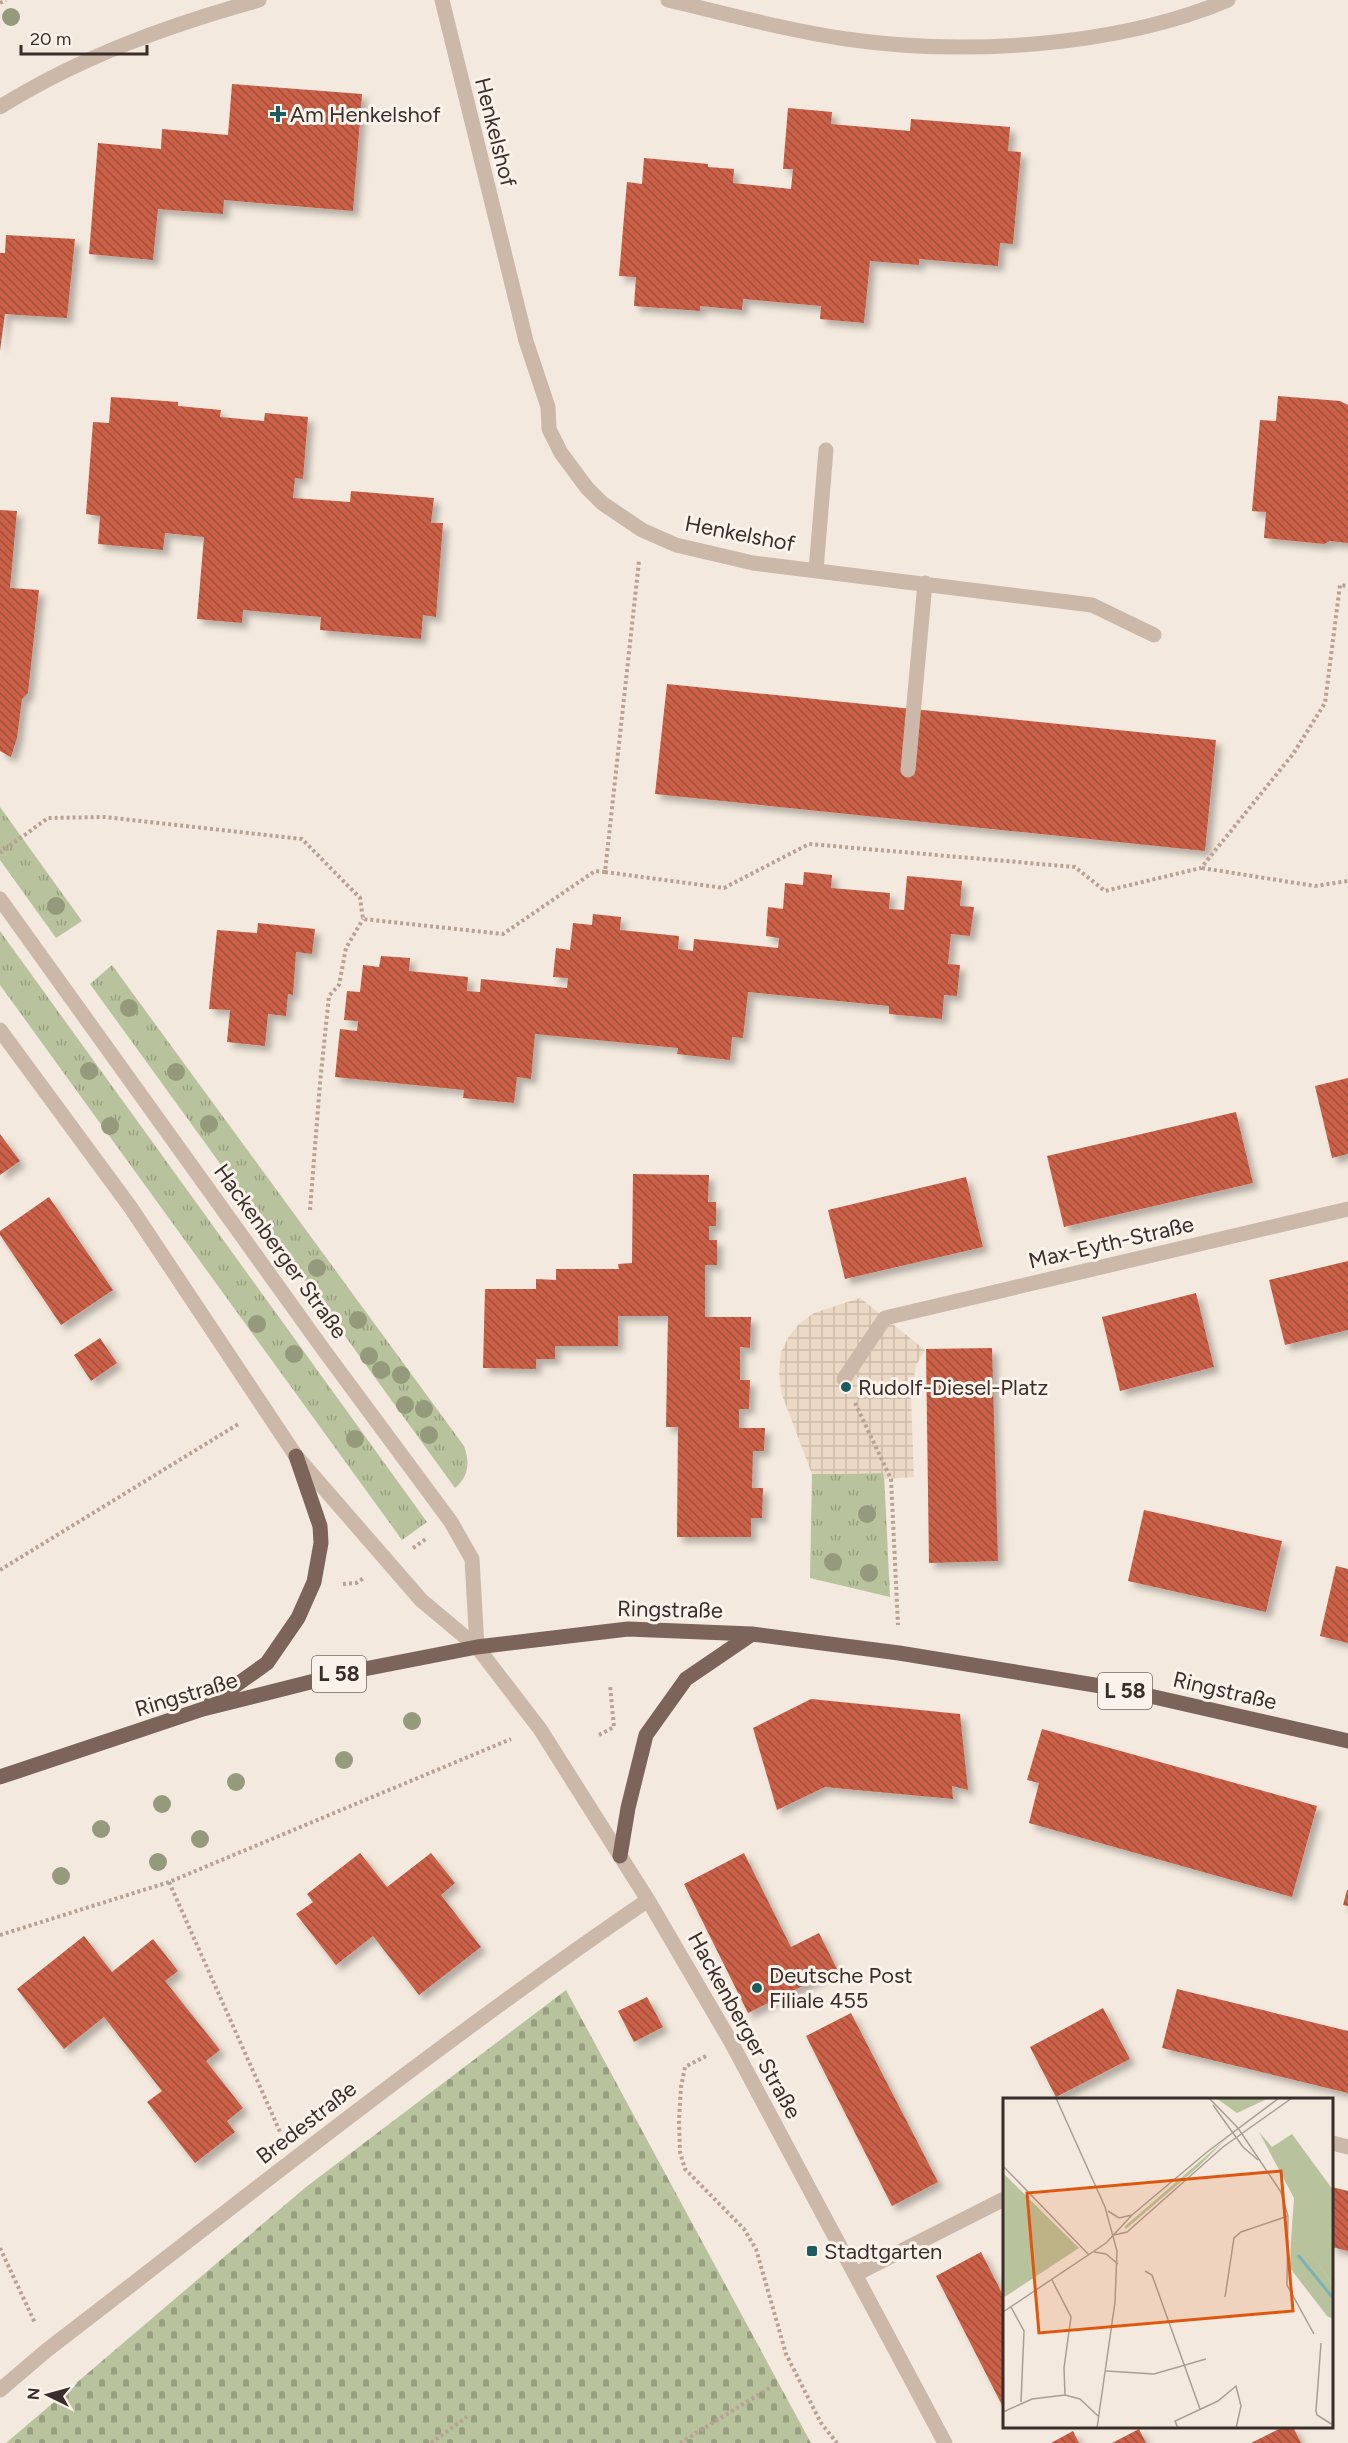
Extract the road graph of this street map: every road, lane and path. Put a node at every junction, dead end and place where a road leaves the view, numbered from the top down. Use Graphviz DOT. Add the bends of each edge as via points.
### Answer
graph roads {
  1 [pos="6,0"];
  2 [pos="260,0"];
  3 [pos="442,0"];
  4 [pos="668,0"];
  5 [pos="1228,0"];
  6 [pos="0,3"];
  7 [pos="0,107"];
  8 [pos="826,450"];
  9 [pos="642,530"];
  10 [pos="816,570"];
  11 [pos="925,583"];
  12 [pos="1348,586"];
  13 [pos="1154,635"];
  14 [pos="908,770"];
  15 [pos="0,853"];
  16 [pos="1201,868"];
  17 [pos="605,872"];
  18 [pos="1348,881"];
  19 [pos="0,899"];
  20 [pos="363,919"];
  21 [pos="0,1030"];
  22 [pos="1348,1209"];
  23 [pos="310,1210"];
  24 [pos="844,1379"];
  25 [pos="263,1407"];
  26 [pos="296,1456"];
  27 [pos="435,1532"];
  28 [pos="410,1550"];
  29 [pos="0,1570"];
  30 [pos="372,1574"];
  31 [pos="336,1584"];
  32 [pos="752,1634"];
  33 [pos="477,1647"];
  34 [pos="899,1653"];
  35 [pos="610,1685"];
  36 [pos="202,1709"];
  37 [pos="540,1729"];
  38 [pos="599,1735"];
  39 [pos="1348,1741"];
  40 [pos="0,1777"];
  41 [pos="620,1856"];
  42 [pos="169,1882"];
  43 [pos="648,1900"];
  44 [pos="0,1935"];
  45 [pos="731,2042"];
  46 [pos="1333,2143"];
  47 [pos="1348,2147"];
  48 [pos="293,2161"];
  49 [pos="1003,2200"];
  50 [pos="0,2248"];
  51 [pos="856,2274"];
  52 [pos="47,2350"];
  53 [pos="771,2387"];
  54 [pos="0,2390"];
  55 [pos="468,2416"];
  56 [pos="431,2443"];
  57 [pos="680,2443"];
  58 [pos="837,2443"];
  59 [pos="945,2443"];
  1 -- 6 [label="path"];
  2 -- 7 [label="street" via="135,40 42,81"];
  3 -- 9 [label="street, Henkelshof" via="526,341 548,407 549,429 571,469 587,488"];
  4 -- 5 [label="street" via="845,39 941,46 1091,37 1135,29"];
  8 -- 10 [label="street"];
  9 -- 10 [label="street, Henkelshof" via="706,554"];
  9 -- 17 [label="path"];
  10 -- 11 [label="street, Henkelshof"];
  11 -- 13 [label="street, Henkelshof" via="1092,605"];
  11 -- 14 [label="street"];
  12 -- 16 [label="path" via="1340,585 1325,703 1293,754"];
  15 -- 20 [label="path" via="48,818 105,817 302,838 360,898"];
  16 -- 17 [label="path" via="1105,891 1075,867 809,844 724,888"];
  16 -- 18 [label="path" via="1315,886"];
  17 -- 20 [label="path" via="595,871 503,934"];
  19 -- 33 [label="street, Hackenberger Straße" via="451,1522 472,1559"];
  20 -- 23 [label="path" via="345,948 339,985 329,996"];
  21 -- 25 [label="street, Hackenberger Straße" via="131,1208"];
  22 -- 24 [label="street, Max-Eyth-Straße" via="885,1318"];
  24 -- 34 [label="path" via="891,1479"];
  25 -- 26 [label="street, Hackenberger Straße"];
  25 -- 29 [label="path"];
  26 -- 33 [label="street, Hackenberger Straße" via="421,1600"];
  26 -- 36 [label="main road" via="320,1526 314,1582 298,1618 267,1663"];
  27 -- 28 [label="path"];
  30 -- 31 [label="path" via="356,1583"];
  32 -- 33 [label="main road, Ringstraße / L 58" via="608,1630"];
  32 -- 34 [label="main road, Ringstraße / L 58"];
  32 -- 41 [label="main road" via="686,1679 646,1735"];
  33 -- 36 [label="main road, Ringstraße / L 58" via="354,1671"];
  33 -- 37 [label="street, Hackenberger Straße"];
  34 -- 39 [label="main road, Ringstraße / L 58" via="1119,1689"];
  35 -- 38 [label="path" via="614,1727"];
  36 -- 40 [label="main road, Ringstraße / L 58"];
  37 -- 41 [label="street, Hackenberger Straße"];
  37 -- 42 [label="path" via="489,1746"];
  41 -- 43 [label="street, Hackenberger Straße"];
  42 -- 44 [label="path"];
  42 -- 48 [label="path"];
  43 -- 45 [label="street, Hackenberger Straße"];
  43 -- 48 [label="street, Bredestraße" via="541,1973"];
  45 -- 51 [label="street, Hackenberger Straße"];
  45 -- 58 [label="path" via="685,2067 680,2152 685,2169 744,2229 756,2249 786,2354 821,2423"];
  46 -- 47 [label="street"];
  48 -- 52 [label="street, Bredestraße"];
  49 -- 51 [label="street"];
  50 -- 52 [label="path"];
  51 -- 59 [label="street, Hackenberger Straße"];
  52 -- 54 [label="street, Bredestraße"];
  53 -- 57 [label="path"];
  55 -- 56 [label="path"];
}
